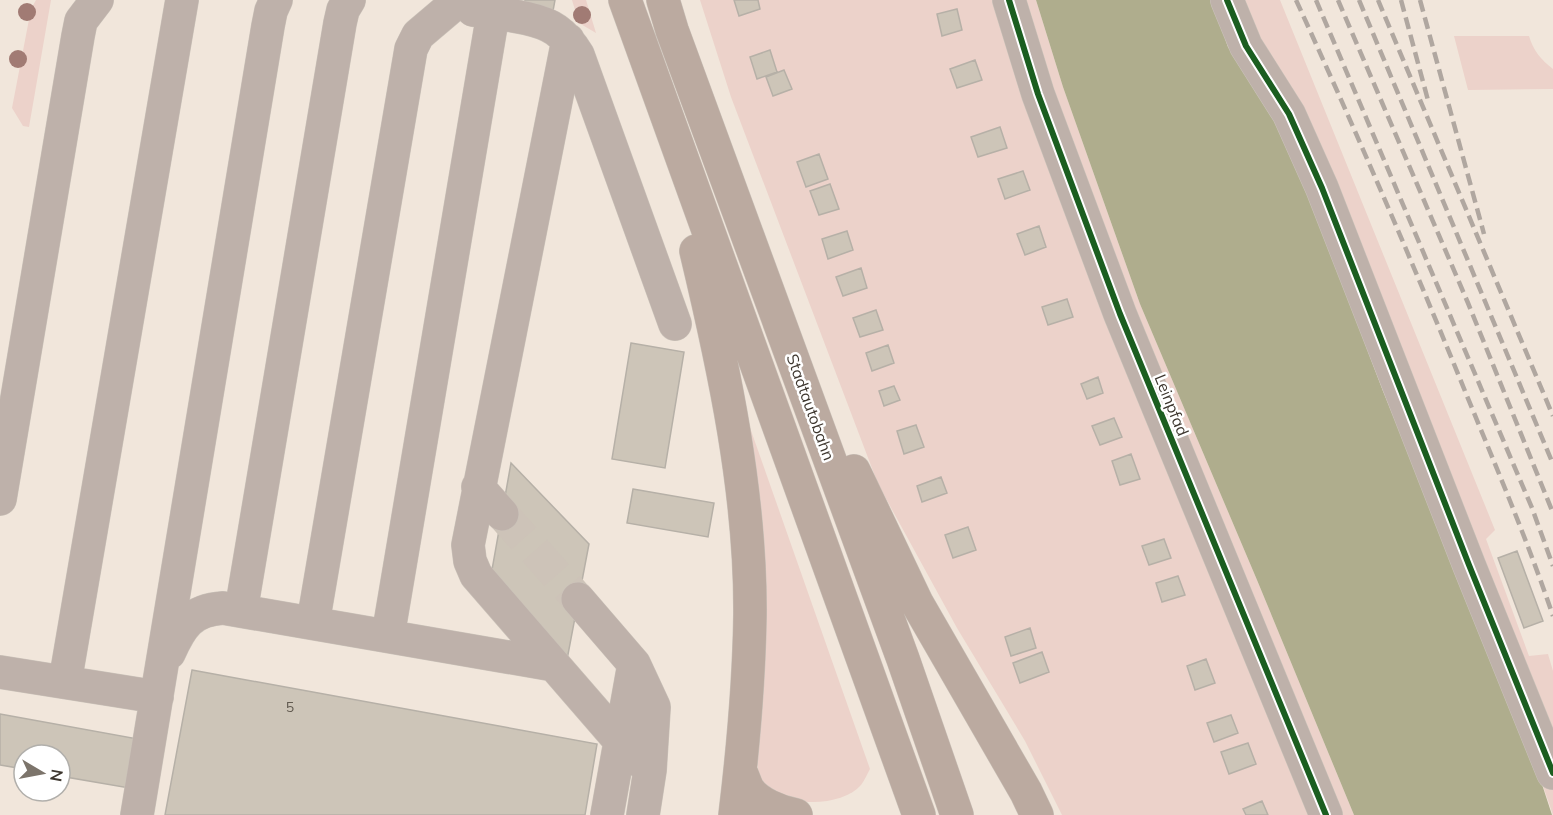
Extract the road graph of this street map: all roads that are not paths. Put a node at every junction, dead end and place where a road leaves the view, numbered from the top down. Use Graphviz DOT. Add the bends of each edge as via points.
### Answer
graph roads {
  1 [pos="97,0"];
  2 [pos="182,0"];
  3 [pos="276,0"];
  4 [pos="349,0"];
  5 [pos="625,0"];
  6 [pos="663,0"];
  7 [pos="1009,0"];
  8 [pos="1227,0"];
  9 [pos="440,3"];
  10 [pos="494,14"];
  11 [pos="568,40"];
  12 [pos="658,94"];
  13 [pos="778,319"];
  14 [pos="675,324"];
  15 [pos="478,487"];
  16 [pos="0,499"];
  17 [pos="502,514"];
  18 [pos="578,599"];
  19 [pos="241,611"];
  20 [pos="313,623"];
  21 [pos="388,636"];
  22 [pos="634,664"];
  23 [pos="554,665"];
  24 [pos="0,672"];
  25 [pos="65,682"];
  26 [pos="159,682"];
  27 [pos="620,741"];
  28 [pos="650,770"];
  29 [pos="740,770"];
  30 [pos="1553,773"];
  31 [pos="137,815"];
  32 [pos="607,815"];
  33 [pos="643,815"];
  34 [pos="735,815"];
  35 [pos="796,815"];
  36 [pos="919,815"];
  37 [pos="957,815"];
  38 [pos="1037,815"];
  39 [pos="1326,815"];
  1 -- 16 [label="lane" via="81,21 78,36"];
  2 -- 25 [label="lane"];
  3 -- 26 [label="lane" via="268,26"];
  4 -- 19 [label="lane" via="340,23"];
  5 -- 12 [label="highway"];
  6 -- 13 [label="highway, Stadtautobahn"];
  7 -- 39 [label="lane, Leinpfad" via="1038,94 1120,314"];
  8 -- 30 [label="lane" via="1246,46 1288,114 1322,188"];
  9 -- 10 [label="lane"];
  9 -- 20 [label="lane" via="411,49"];
  10 -- 11 [label="lane" via="539,22 555,28"];
  10 -- 21 [label="lane"];
  11 -- 14 [label="lane" via="578,55"];
  11 -- 15 [label="lane"];
  12 -- 29 [label="highway" via="708,300 744,507 750,613"];
  12 -- 36 [label="highway"];
  13 -- 37 [label="highway, Stadtautobahn"];
  13 -- 38 [label="highway" via="917,603"];
  15 -- 17 [label="lane"];
  15 -- 23 [label="lane" via="468,545 470,561 476,575"];
  18 -- 22 [label="lane"];
  19 -- 20 [label="lane"];
  19 -- 26 [label="lane" via="207,609 192,617 176,638"];
  20 -- 21 [label="lane"];
  21 -- 23 [label="lane"];
  22 -- 27 [label="lane"];
  22 -- 28 [label="lane" via="654,707"];
  23 -- 27 [label="lane"];
  24 -- 25 [label="lane"];
  25 -- 26 [label="lane"];
  26 -- 31 [label="lane"];
  27 -- 28 [label="lane"];
  27 -- 32 [label="lane"];
  28 -- 33 [label="lane"];
  29 -- 34 [label="highway"];
  29 -- 35 [label="highway" via="749,790 760,800 783,813"];
}
